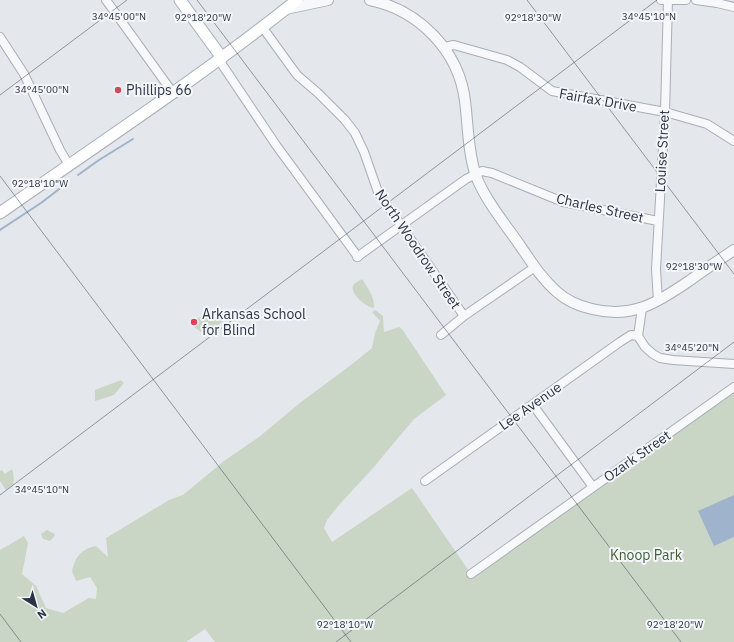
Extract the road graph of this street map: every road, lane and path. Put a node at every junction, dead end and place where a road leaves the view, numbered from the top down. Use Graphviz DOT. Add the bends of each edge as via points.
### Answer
graph roads {
  1 [pos="106,0"];
  2 [pos="180,0"];
  3 [pos="297,0"];
  4 [pos="328,0"];
  5 [pos="370,0"];
  6 [pos="661,0"];
  7 [pos="668,0"];
  8 [pos="686,0"];
  9 [pos="696,0"];
  10 [pos="734,7"];
  11 [pos="286,9"];
  12 [pos="263,28"];
  13 [pos="0,37"];
  14 [pos="444,47"];
  15 [pos="220,59"];
  16 [pos="173,93"];
  17 [pos="665,112"];
  18 [pos="734,141"];
  19 [pos="69,165"];
  20 [pos="476,175"];
  21 [pos="0,213"];
  22 [pos="658,221"];
  23 [pos="401,226"];
  24 [pos="734,250"];
  25 [pos="535,267"];
  26 [pos="658,301"];
  27 [pos="642,308"];
  28 [pos="464,316"];
  29 [pos="441,335"];
  30 [pos="638,336"];
  31 [pos="734,364"];
  32 [pos="734,387"];
  33 [pos="533,405"];
  34 [pos="424,481"];
  35 [pos="593,487"];
  36 [pos="471,574"];
  1 -- 16 [label="street"];
  2 -- 15 [label="main road"];
  3 -- 11 [label="main road"];
  4 -- 11 [label="street"];
  5 -- 14 [label="street" via="404,13 430,31"];
  6 -- 7 [label="street"];
  7 -- 8 [label="street"];
  7 -- 17 [label="street, Louise Street"];
  9 -- 10 [label="street"];
  11 -- 12 [label="main road"];
  12 -- 15 [label="main road"];
  12 -- 23 [label="street, North Woodrow Street" via="297,75 346,120 364,152 378,192"];
  13 -- 19 [label="street" via="24,74"];
  14 -- 17 [label="street, Fairfax Drive" via="454,45 507,60 552,91"];
  14 -- 20 [label="street" via="462,84"];
  15 -- 16 [label="main road"];
  15 -- 23 [label="street" via="276,145 358,257"];
  16 -- 19 [label="main road"];
  17 -- 18 [label="street, Fairfax Drive" via="707,124"];
  17 -- 22 [label="street, Louise Street"];
  19 -- 21 [label="main road"];
  20 -- 22 [label="street, Charles Street" via="485,171 563,202"];
  20 -- 23 [label="street"];
  20 -- 25 [label="street" via="490,202"];
  22 -- 26 [label="street, Louise Street"];
  23 -- 28 [label="street, North Woodrow Street"];
  24 -- 26 [label="street"];
  25 -- 27 [label="street" via="556,292 580,306 611,313"];
  25 -- 28 [label="street"];
  26 -- 27 [label="street"];
  27 -- 30 [label="street"];
  28 -- 29 [label="street"];
  30 -- 31 [label="street" via="645,347 660,358"];
  30 -- 33 [label="street, Lee Avenue" via="631,336 620,342"];
  32 -- 35 [label="street, Ozark Street"];
  33 -- 34 [label="street, Lee Avenue"];
  33 -- 35 [label="street"];
  35 -- 36 [label="street, Ozark Street"];
}
